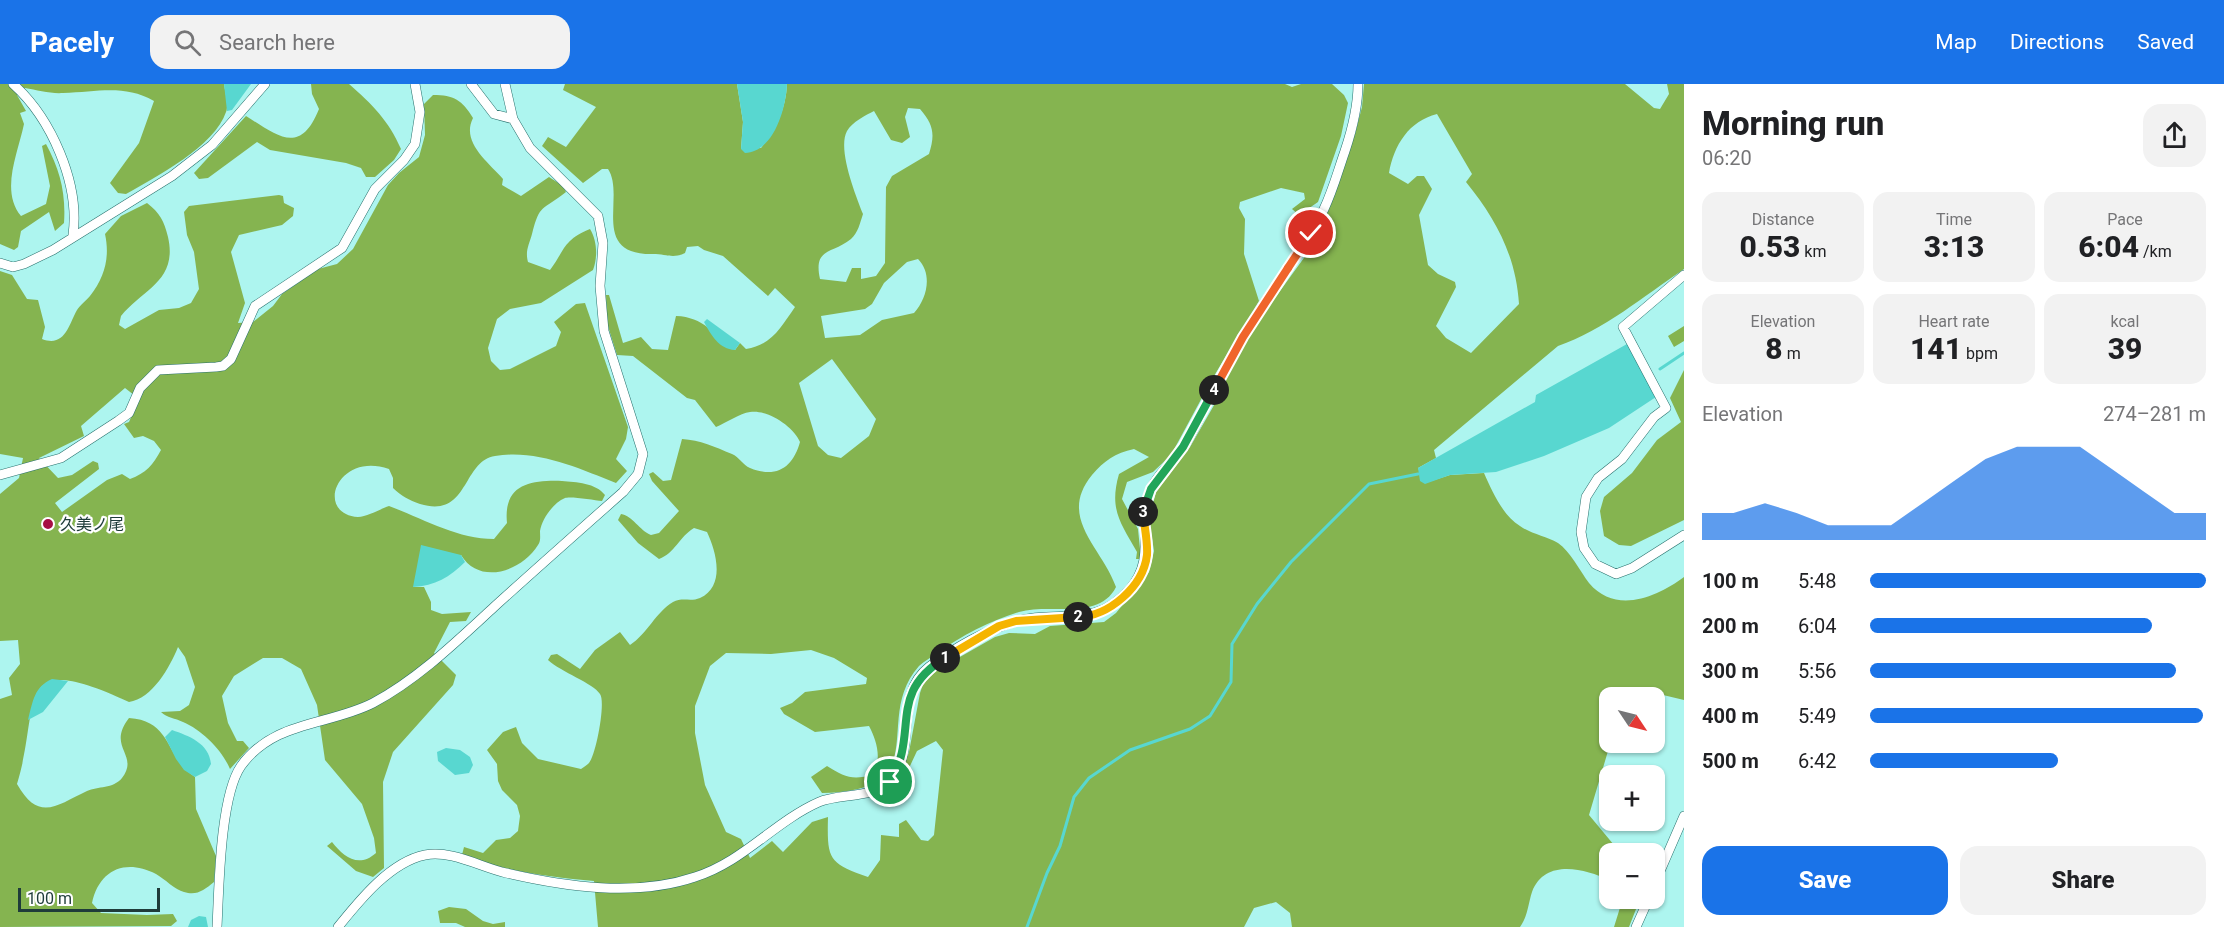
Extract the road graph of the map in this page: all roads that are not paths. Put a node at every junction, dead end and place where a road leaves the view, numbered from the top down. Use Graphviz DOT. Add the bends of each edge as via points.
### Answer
graph roads {
  1 [pos="13,84"];
  2 [pos="265,84"];
  3 [pos="415,84"];
  4 [pos="471,84"];
  5 [pos="505,84"];
  6 [pos="1358,84"];
  7 [pos="513,119"];
  8 [pos="73,235"];
  9 [pos="0,263"];
  10 [pos="1684,275"];
  11 [pos="0,475"];
  12 [pos="1684,535"];
  13 [pos="1684,816"];
  14 [pos="1665,860"];
  15 [pos="1643,909"];
  16 [pos="217,927"];
  17 [pos="338,927"];
  18 [pos="1636,927"];
  1 -- 8 [label="street" via="29,98 50,130 75,200"];
  2 -- 8 [label="street" via="194,161"];
  3 -- 11 [label="street" via="420,112 415,144 382,180 342,248 255,306 231,359 223,366 158,370 140,388 129,413 118,421 61,458"];
  4 -- 7 [label="street" via="494,114"];
  5 -- 7 [label="street"];
  6 -- 17 [label="street" via="1349,137 1323,210 1243,337 1183,447 1151,489 1143,513 1145,564 1131,588 1106,611 999,626 928,668 912,691 902,754 890,782 880,789 826,799 804,809 735,860 697,877 646,888 599,886 511,874 438,854 421,856 388,874"];
  7 -- 16 [label="street" via="530,148 598,216 603,243 600,314 641,443 643,454 638,474 469,631 409,680 354,711 284,730 252,753 230,789"];
  8 -- 9 [label="street" via="24,264 13,267"];
  10 -- 12 [label="street" via="1623,327 1666,408 1654,417 1622,459 1590,488 1581,532 1587,556 1616,574"];
  13 -- 14 [label="street"];
  15 -- 18 [label="street"];
}
